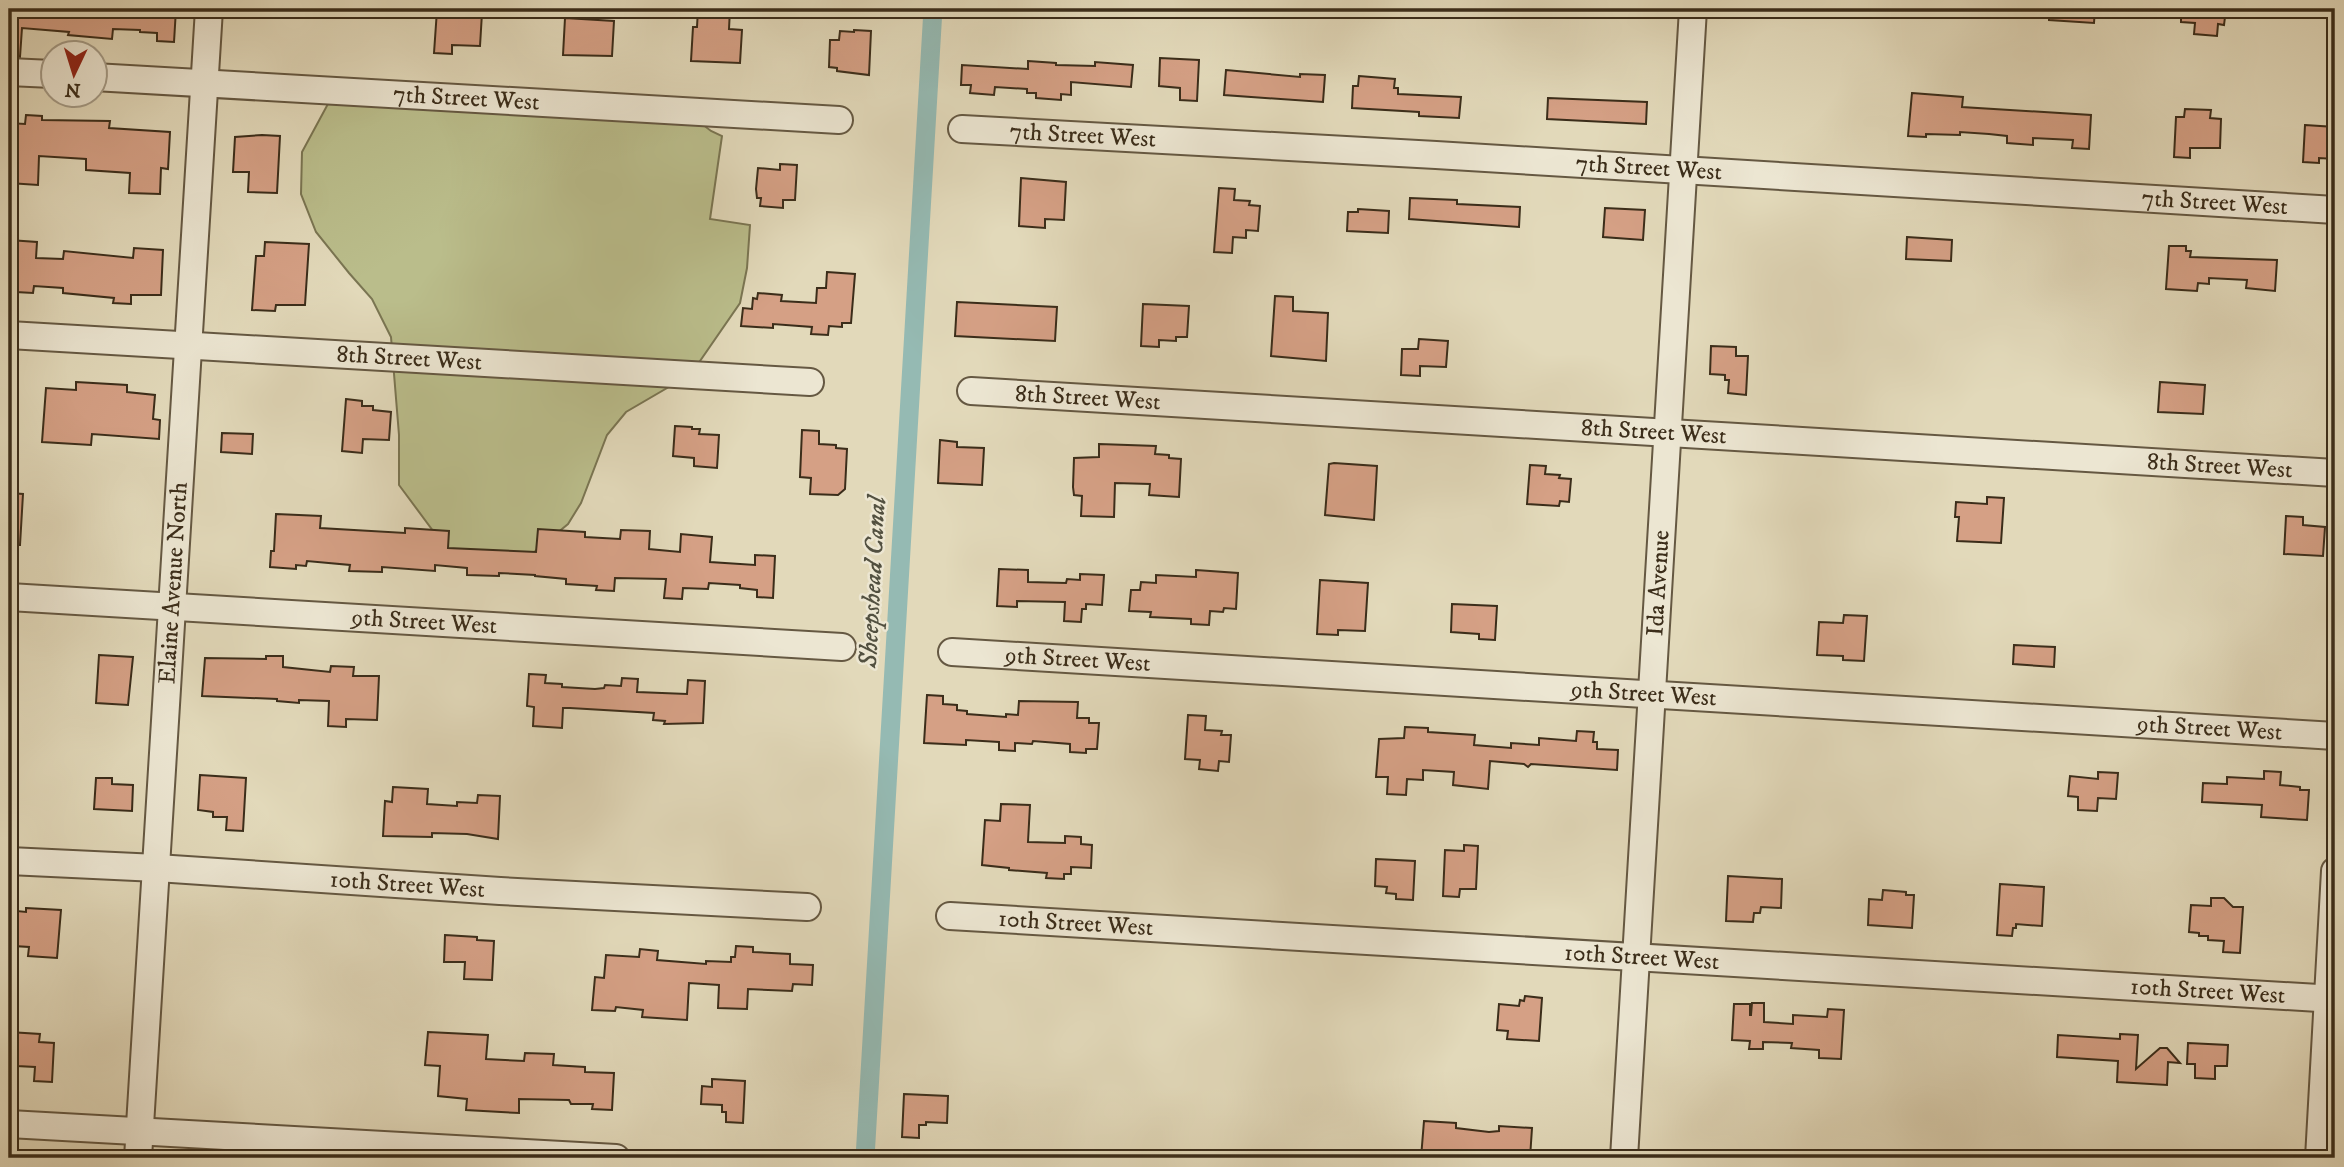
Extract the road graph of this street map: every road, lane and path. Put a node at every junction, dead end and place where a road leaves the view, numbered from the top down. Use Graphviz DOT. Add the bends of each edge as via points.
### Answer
graph roads {
  1 [pos="209,9"];
  2 [pos="1693,9"];
  3 [pos="9,72"];
  4 [pos="38,73"];
  5 [pos="108,77"];
  6 [pos="204,83"];
  7 [pos="839,120"];
  8 [pos="962,129"];
  9 [pos="1683,171"];
  10 [pos="2335,210"];
  11 [pos="9,335"];
  12 [pos="189,346"];
  13 [pos="810,382"];
  14 [pos="971,391"];
  15 [pos="1667,432"];
  16 [pos="2335,473"];
  17 [pos="9,597"];
  18 [pos="173,606"];
  19 [pos="842,647"];
  20 [pos="951,652"];
  21 [pos="1651,694"];
  22 [pos="2335,736"];
  23 [pos="9,861"];
  24 [pos="157,868"];
  25 [pos="2335,871"];
  26 [pos="807,907"];
  27 [pos="950,916"];
  28 [pos="1635,957"];
  29 [pos="2332,999"];
  30 [pos="9,1124"];
  31 [pos="140,1131"];
  32 [pos="138,1158"];
  33 [pos="616,1158"];
  34 [pos="1624,1158"];
  35 [pos="2319,1158"];
  1 -- 6 [label="street, Elaine Avenue North"];
  2 -- 9 [label="street, Ida Avenue"];
  3 -- 4 [label="street"];
  5 -- 6 [label="street, 7th Street West"];
  6 -- 7 [label="street, 7th Street West"];
  6 -- 12 [label="street, Elaine Avenue North"];
  8 -- 9 [label="street, 7th Street West"];
  9 -- 10 [label="street, 7th Street West"];
  9 -- 15 [label="street, Ida Avenue"];
  11 -- 12 [label="street, 8th Street West"];
  12 -- 13 [label="street, 8th Street West"];
  12 -- 18 [label="street, Elaine Avenue North"];
  14 -- 15 [label="street, 8th Street West"];
  15 -- 16 [label="street, 8th Street West"];
  15 -- 21 [label="street, Ida Avenue"];
  17 -- 18 [label="street, 9th Street West"];
  18 -- 19 [label="street, 9th Street West"];
  18 -- 24 [label="street, Elaine Avenue North"];
  20 -- 21 [label="street, 9th Street West"];
  21 -- 22 [label="street, 9th Street West"];
  21 -- 28 [label="street, Ida Avenue"];
  23 -- 24 [label="street, 10th Street West"];
  24 -- 26 [label="street, 10th Street West"];
  24 -- 31 [label="street, Elaine Avenue North"];
  25 -- 29 [label="street"];
  27 -- 28 [label="street, 10th Street West"];
  28 -- 29 [label="street, 10th Street West"];
  28 -- 34 [label="street, Ida Avenue"];
  29 -- 35 [label="street"];
  30 -- 31 [label="street"];
  31 -- 32 [label="street, Elaine Avenue North"];
  31 -- 33 [label="street"];
}
